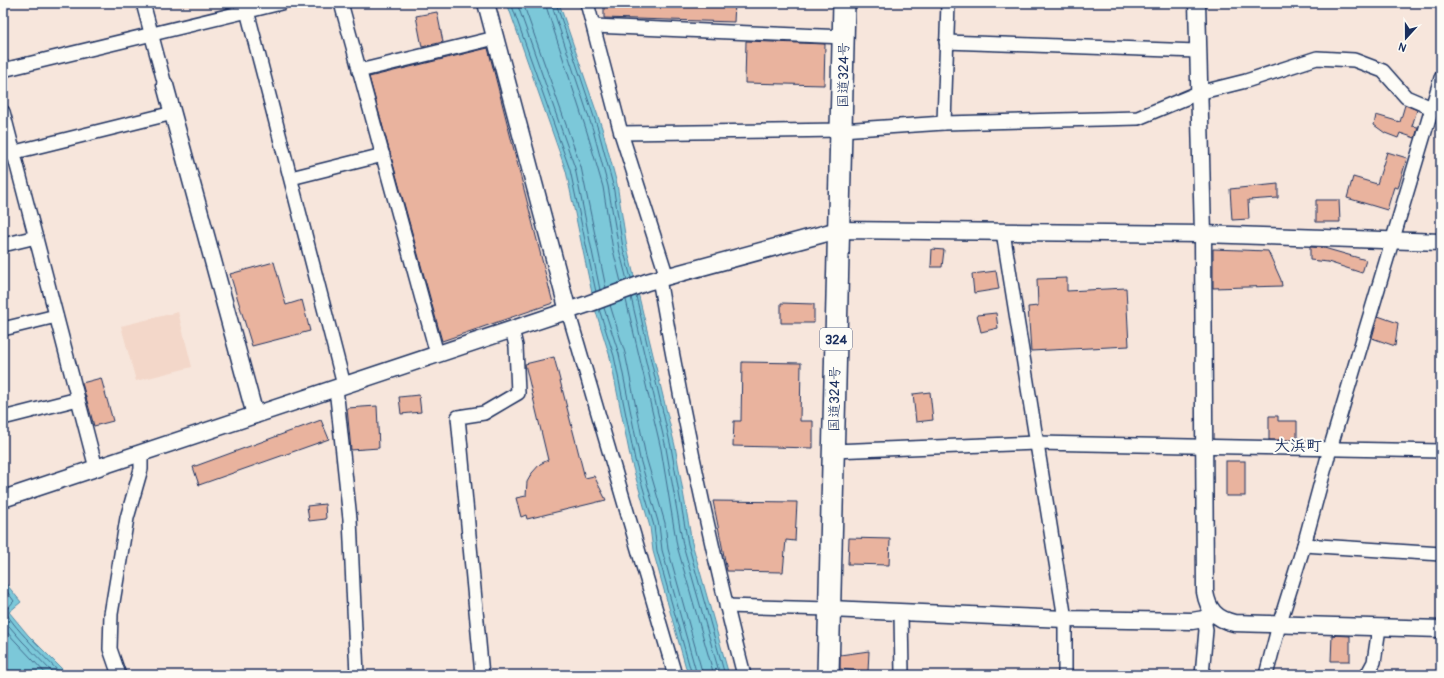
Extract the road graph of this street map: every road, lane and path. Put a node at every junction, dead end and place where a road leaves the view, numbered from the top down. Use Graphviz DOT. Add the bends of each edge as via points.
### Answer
graph roads {
  1 [pos="143,3"];
  2 [pos="281,3"];
  3 [pos="341,3"];
  4 [pos="486,3"];
  5 [pos="587,3"];
  6 [pos="844,3"];
  7 [pos="948,3"];
  8 [pos="1197,3"];
  9 [pos="246,7"];
  10 [pos="594,26"];
  11 [pos="151,34"];
  12 [pos="844,37"];
  13 [pos="496,38"];
  14 [pos="946,42"];
  15 [pos="1197,51"];
  16 [pos="3,70"];
  17 [pos="360,72"];
  18 [pos="1441,78"];
  19 [pos="165,85"];
  20 [pos="1198,93"];
  21 [pos="1437,110"];
  22 [pos="3,112"];
  23 [pos="173,113"];
  24 [pos="944,122"];
  25 [pos="841,130"];
  26 [pos="621,133"];
  27 [pos="8,154"];
  28 [pos="382,155"];
  29 [pos="291,178"];
  30 [pos="838,230"];
  31 [pos="1003,232"];
  32 [pos="1204,234"];
  33 [pos="36,237"];
  34 [pos="1392,241"];
  35 [pos="1441,242"];
  36 [pos="3,245"];
  37 [pos="658,279"];
  38 [pos="568,311"];
  39 [pos="56,316"];
  40 [pos="3,329"];
  41 [pos="512,329"];
  42 [pos="438,354"];
  43 [pos="340,387"];
  44 [pos="78,400"];
  45 [pos="255,415"];
  46 [pos="3,418"];
  47 [pos="1037,443"];
  48 [pos="1204,445"];
  49 [pos="1330,449"];
  50 [pos="833,451"];
  51 [pos="1441,451"];
  52 [pos="141,453"];
  53 [pos="96,468"];
  54 [pos="3,499"];
  55 [pos="1304,546"];
  56 [pos="1441,554"];
  57 [pos="726,606"];
  58 [pos="829,609"];
  59 [pos="901,612"];
  60 [pos="1208,616"];
  61 [pos="1065,619"];
  62 [pos="1279,625"];
  63 [pos="1379,628"];
  64 [pos="1441,630"];
  65 [pos="119,675"];
  66 [pos="357,675"];
  67 [pos="482,675"];
  68 [pos="675,675"];
  69 [pos="744,675"];
  70 [pos="828,675"];
  71 [pos="902,675"];
  72 [pos="1065,675"];
  73 [pos="1202,675"];
  74 [pos="1266,675"];
  75 [pos="1366,675"];
  1 -- 11 [label="street"];
  2 -- 9 [label="street"];
  3 -- 17 [label="street"];
  4 -- 13 [label="street"];
  5 -- 10 [label="street"];
  6 -- 12 [label="highway, 国道324号 / 324"];
  7 -- 14 [label="street"];
  8 -- 15 [label="street"];
  9 -- 11 [label="street"];
  9 -- 29 [label="street"];
  10 -- 12 [label="street"];
  10 -- 26 [label="street"];
  11 -- 16 [label="street"];
  11 -- 19 [label="street"];
  12 -- 25 [label="highway, 国道324号 / 324"];
  13 -- 17 [label="street"];
  13 -- 38 [label="street"];
  14 -- 15 [label="street"];
  14 -- 24 [label="street"];
  15 -- 20 [label="street"];
  17 -- 28 [label="street"];
  18 -- 21 [label="street"];
  19 -- 23 [label="street"];
  20 -- 21 [label="street" via="1246,81 1317,58 1354,60 1383,71 1406,97"];
  20 -- 24 [label="street" via="1138,118"];
  20 -- 32 [label="street"];
  21 -- 34 [label="street"];
  22 -- 27 [label="street"];
  23 -- 27 [label="street"];
  23 -- 45 [label="street"];
  24 -- 25 [label="street"];
  25 -- 26 [label="street"];
  25 -- 30 [label="highway, 国道324号 / 324"];
  26 -- 37 [label="street"];
  27 -- 33 [label="street"];
  28 -- 29 [label="street"];
  28 -- 42 [label="street"];
  29 -- 43 [label="street"];
  30 -- 31 [label="street"];
  30 -- 37 [label="street"];
  30 -- 50 [label="highway, 国道324号 / 324"];
  31 -- 32 [label="street"];
  31 -- 47 [label="street"];
  32 -- 34 [label="street"];
  32 -- 48 [label="street"];
  33 -- 36 [label="street"];
  33 -- 39 [label="street"];
  34 -- 35 [label="street"];
  34 -- 49 [label="street"];
  37 -- 38 [label="street"];
  37 -- 57 [label="street"];
  38 -- 41 [label="street"];
  38 -- 68 [label="street"];
  39 -- 40 [label="street"];
  39 -- 44 [label="street"];
  41 -- 42 [label="street"];
  41 -- 67 [label="street" via="516,346 518,393 484,413 458,417"];
  42 -- 43 [label="street"];
  43 -- 45 [label="street"];
  43 -- 66 [label="street" via="350,518"];
  44 -- 46 [label="street"];
  44 -- 53 [label="street"];
  45 -- 52 [label="street"];
  47 -- 48 [label="street"];
  47 -- 50 [label="street"];
  47 -- 61 [label="street"];
  48 -- 49 [label="street"];
  48 -- 60 [label="street" via="1205,592"];
  49 -- 51 [label="street"];
  49 -- 55 [label="street"];
  50 -- 58 [label="highway, 国道324号 / 324"];
  52 -- 53 [label="street"];
  52 -- 65 [label="street" via="141,469 127,518 111,614 110,649"];
  53 -- 54 [label="street"];
  55 -- 56 [label="street"];
  55 -- 62 [label="street"];
  57 -- 58 [label="street"];
  57 -- 69 [label="street"];
  58 -- 59 [label="street"];
  58 -- 70 [label="highway, 国道324号 / 324"];
  59 -- 61 [label="street"];
  59 -- 71 [label="street"];
  60 -- 61 [label="street" via="1192,621"];
  60 -- 62 [label="street" via="1234,623"];
  60 -- 73 [label="street"];
  61 -- 72 [label="street"];
  62 -- 63 [label="street"];
  62 -- 74 [label="street"];
  63 -- 64 [label="street"];
  63 -- 75 [label="street" via="1374,662"];
}
